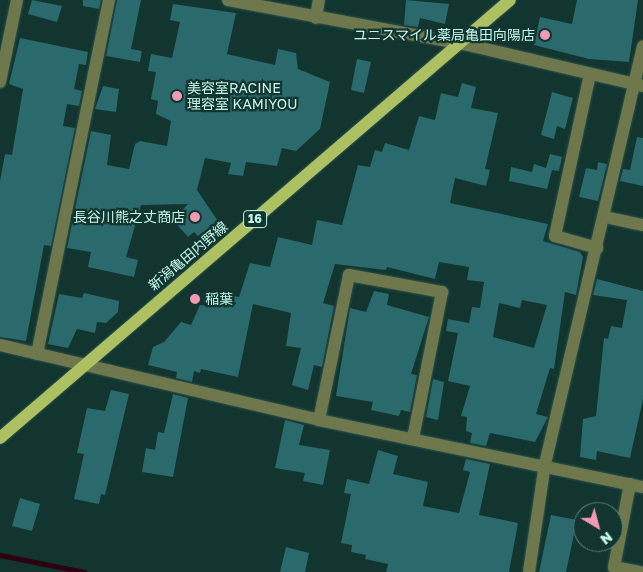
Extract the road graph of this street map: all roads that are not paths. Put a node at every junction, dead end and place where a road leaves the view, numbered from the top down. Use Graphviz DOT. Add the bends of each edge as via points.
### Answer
graph roads {
  1 [pos="17,0"];
  2 [pos="109,0"];
  3 [pos="228,0"];
  4 [pos="319,0"];
  5 [pos="510,0"];
  6 [pos="254,3"];
  7 [pos="316,18"];
  8 [pos="464,44"];
  9 [pos="643,46"];
  10 [pos="590,74"];
  11 [pos="0,82"];
  12 [pos="639,85"];
  13 [pos="604,217"];
  14 [pos="643,225"];
  15 [pos="597,248"];
  16 [pos="0,345"];
  17 [pos="37,354"];
  18 [pos="80,366"];
  19 [pos="318,420"];
  20 [pos="0,438"];
  21 [pos="413,438"];
  22 [pos="545,464"];
  23 [pos="637,486"];
  24 [pos="529,572"];
  25 [pos="640,572"];
  1 -- 11 [label="street"];
  2 -- 17 [label="street"];
  3 -- 6 [label="street"];
  4 -- 7 [label="street"];
  5 -- 8 [label="main road, 新潟亀田内野線 / 16"];
  6 -- 7 [label="street"];
  7 -- 8 [label="street"];
  8 -- 10 [label="street"];
  8 -- 18 [label="main road, 新潟亀田内野線 / 16"];
  9 -- 12 [label="street"];
  10 -- 12 [label="street"];
  10 -- 15 [label="street" via="555,236"];
  12 -- 13 [label="street"];
  13 -- 14 [label="street"];
  13 -- 15 [label="street"];
  15 -- 22 [label="street"];
  16 -- 17 [label="street"];
  17 -- 18 [label="street"];
  18 -- 19 [label="street"];
  18 -- 20 [label="main road, 新潟亀田内野線 / 16"];
  19 -- 21 [label="street"];
  19 -- 21 [label="street" via="349,275 442,292"];
  21 -- 22 [label="street"];
  22 -- 23 [label="street"];
  22 -- 24 [label="street"];
  23 -- 25 [label="street" via="614,567"];
}
